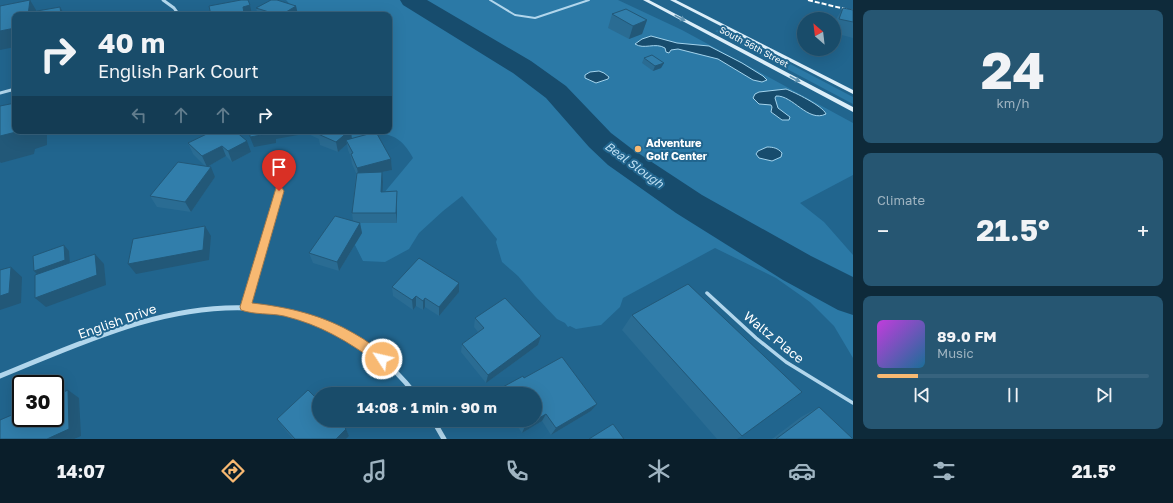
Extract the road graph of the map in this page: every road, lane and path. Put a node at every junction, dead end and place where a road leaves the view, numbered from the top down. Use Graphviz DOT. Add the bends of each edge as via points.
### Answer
graph roads {
  1 [pos="163,0"];
  2 [pos="490,0"];
  3 [pos="589,0"];
  4 [pos="645,0"];
  5 [pos="672,0"];
  6 [pos="177,12"];
  7 [pos="12,90"];
  8 [pos="853,92"];
  9 [pos="0,93"];
  10 [pos="853,110"];
  11 [pos="279,191"];
  12 [pos="707,292"];
  13 [pos="245,307"];
  14 [pos="0,376"];
  15 [pos="410,387"];
  16 [pos="853,402"];
  17 [pos="437,427"];
  18 [pos="444,439"];
  1 -- 6 [label="street"];
  2 -- 3 [label="lane" via="514,15 535,18"];
  4 -- 10 [label="main road, South 56th Street, one-way"];
  5 -- 8 [label="main road, South 56th Street"];
  7 -- 9 [label="street"];
  11 -- 13 [label="street"];
  12 -- 16 [label="lane, Waltz Place" via="786,362"];
  13 -- 14 [label="street, English Drive" via="209,308 169,314 129,325"];
  13 -- 15 [label="street, English Drive" via="283,311 318,322 351,337 382,359"];
  17 -- 18 [label="street"];
}
